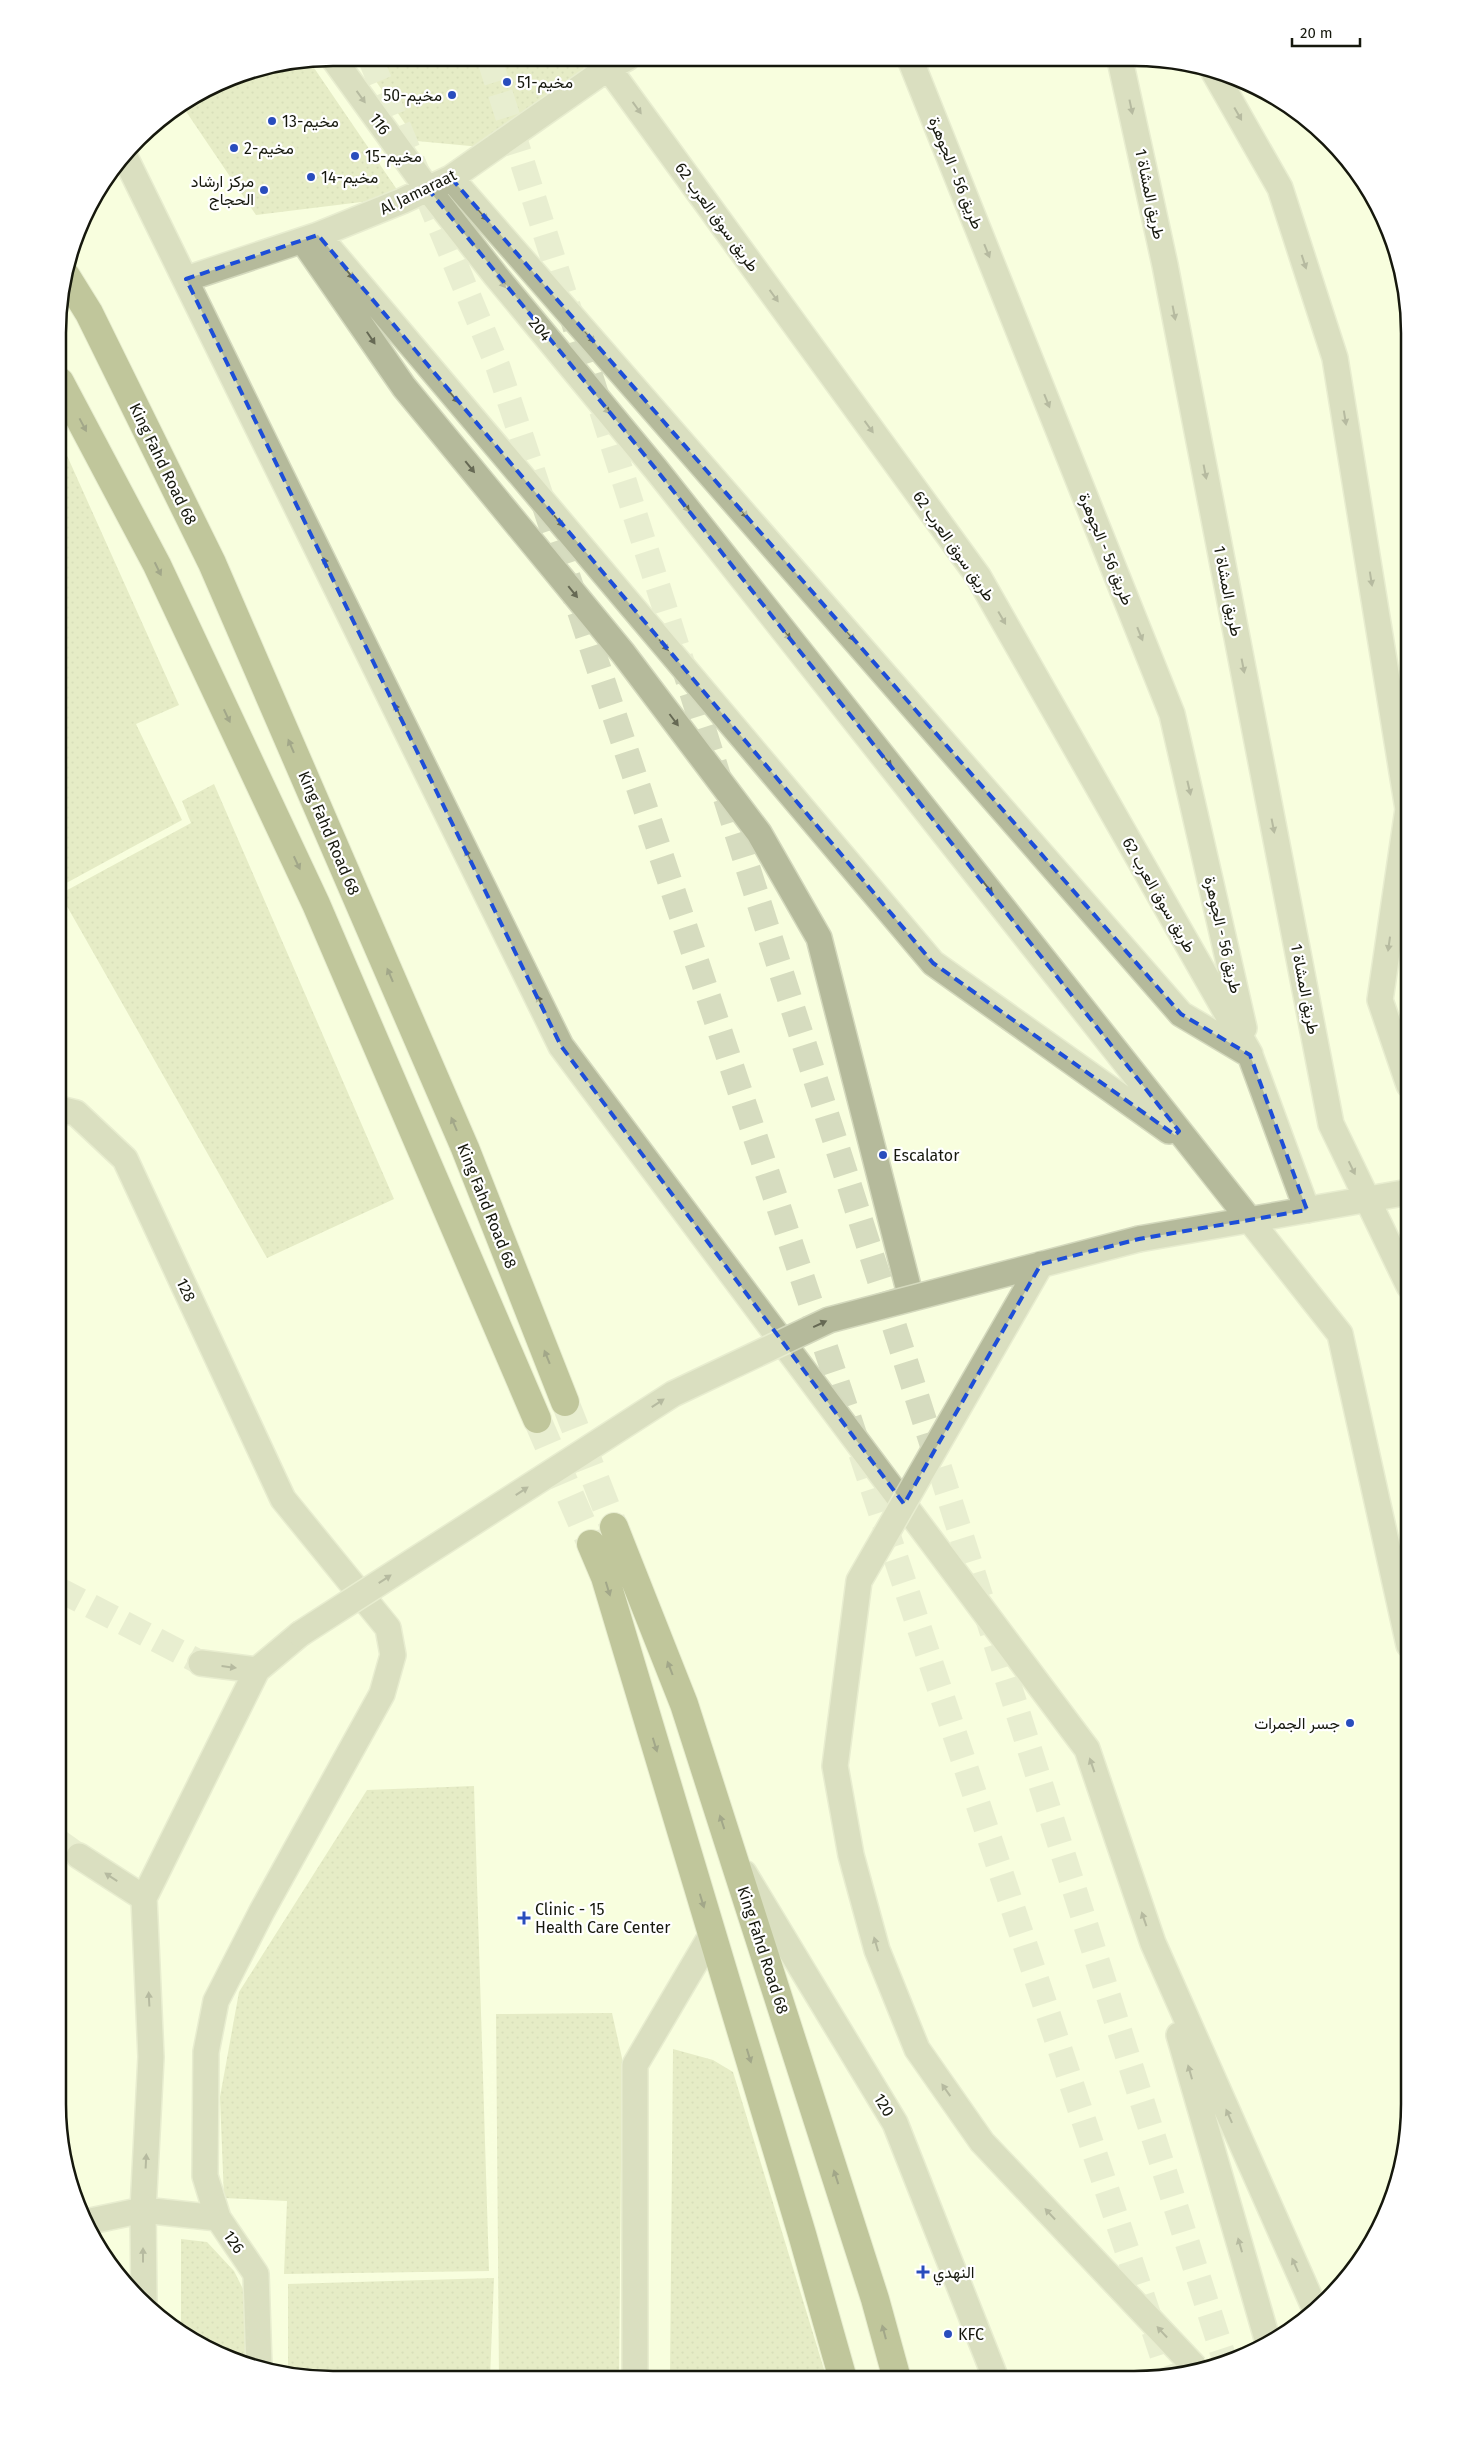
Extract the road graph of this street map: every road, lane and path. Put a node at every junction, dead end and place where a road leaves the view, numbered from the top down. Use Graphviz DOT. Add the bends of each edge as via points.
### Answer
graph roads {
  1 [pos="339,66"];
  2 [pos="606,66"];
  3 [pos="615,66"];
  4 [pos="913,66"];
  5 [pos="1121,66"];
  6 [pos="1218,79"];
  7 [pos="128,162"];
  8 [pos="451,178"];
  9 [pos="428,189"];
  10 [pos="310,238"];
  11 [pos="186,278"];
  12 [pos="71,284"];
  13 [pos="66,393"];
  14 [pos="1401,766"];
  15 [pos="1401,857"];
  16 [pos="1250,1055"];
  17 [pos="1401,1062"];
  18 [pos="66,1111"];
  19 [pos="1192,1147"];
  20 [pos="1401,1194"];
  21 [pos="1307,1210"];
  22 [pos="1041,1264"];
  23 [pos="1401,1269"];
  24 [pos="911,1298"];
  25 [pos="565,1402"];
  26 [pos="537,1420"];
  27 [pos="614,1527"];
  28 [pos="591,1544"];
  29 [pos="1401,1609"];
  30 [pos="202,1663"];
  31 [pos="257,1670"];
  32 [pos="732,1852"];
  33 [pos="79,1856"];
  34 [pos="144,1898"];
  35 [pos="712,1934"];
  36 [pos="1153,1943"];
  37 [pos="143,2210"];
  38 [pos="218,2218"];
  39 [pos="93,2220"];
  40 [pos="144,2293"];
  41 [pos="1312,2303"];
  42 [pos="1266,2335"];
  43 [pos="259,2360"];
  44 [pos="1193,2364"];
  45 [pos="635,2371"];
  46 [pos="841,2371"];
  47 [pos="895,2371"];
  48 [pos="993,2371"];
  1 -- 9 [label="street, 116, one-way"];
  2 -- 8 [label="street, Al Jamaraat"];
  3 -- 16 [label="street, طريق سوق العرب 62, one-way" via="978,576"];
  4 -- 16 [label="street, طريق 56 - الجوهرة, one-way" via="1172,714"];
  5 -- 23 [label="street, طريق المشاة 1, one-way" via="1165,265 1331,1124"];
  6 -- 14 [label="street, one-way" via="1280,188 1335,358"];
  7 -- 11 [label="street"];
  8 -- 9 [label="street, Al Jamaraat"];
  8 -- 16 [label="street, one-way" via="1181,1014"];
  9 -- 10 [label="street, Al Jamaraat"];
  9 -- 19 [label="street, 204, one-way" via="502,284 655,468"];
  10 -- 11 [label="street, Al Jamaraat"];
  10 -- 19 [label="street, one-way" via="933,963"];
  10 -- 24 [label="street, one-way" via="404,387 623,653 759,833 819,938"];
  36 -- 11 [label="street, one-way" via="1087,1749 561,1046"];
  25 -- 12 [label="main road, King Fahd Road 68, one-way" via="465,1148 212,563 89,313"];
  13 -- 26 [label="main road, one-way" via="157,565 316,904"];
  15 -- 17 [label="street, one-way" via="1380,1000"];
  16 -- 21 [label="street"];
  18 -- 38 [label="street, 128" via="76,1113 125,1159 283,1499 388,1628 394,1656 382,1694 216,2001 206,2052 205,2176"];
  19 -- 29 [label="street, 204" via="1340,1334"];
  20 -- 21 [label="street"];
  21 -- 22 [label="street, bridge" via="1139,1239"];
  22 -- 24 [label="street, bridge"];
  44 -- 22 [label="street, one-way, bridge" via="982,2142 917,2049 877,1950 851,1855 835,1766 859,1581"];
  31 -- 24 [label="street, one-way, bridge" via="300,1634 673,1394 829,1320"];
  32 -- 27 [label="main road, King Fahd Road 68, one-way" via="684,1704"];
  28 -- 35 [label="main road, one-way" via="604,1576"];
  30 -- 31 [label="street, one-way"];
  31 -- 34 [label="street"];
  47 -- 32 [label="main road, King Fahd Road 68, one-way" via="875,2298"];
  32 -- 48 [label="street, 120" via="894,2123"];
  34 -- 33 [label="street, one-way"];
  37 -- 34 [label="street, one-way" via="151,2057"];
  35 -- 45 [label="street" via="634,2065"];
  35 -- 46 [label="main road, one-way"];
  41 -- 36 [label="street, one-way"];
  42 -- 36 [label="street, one-way"];
  37 -- 38 [label="street, 126"];
  37 -- 39 [label="street, 126"];
  40 -- 37 [label="street, one-way"];
  38 -- 43 [label="street, 126" via="256,2274"];
}
